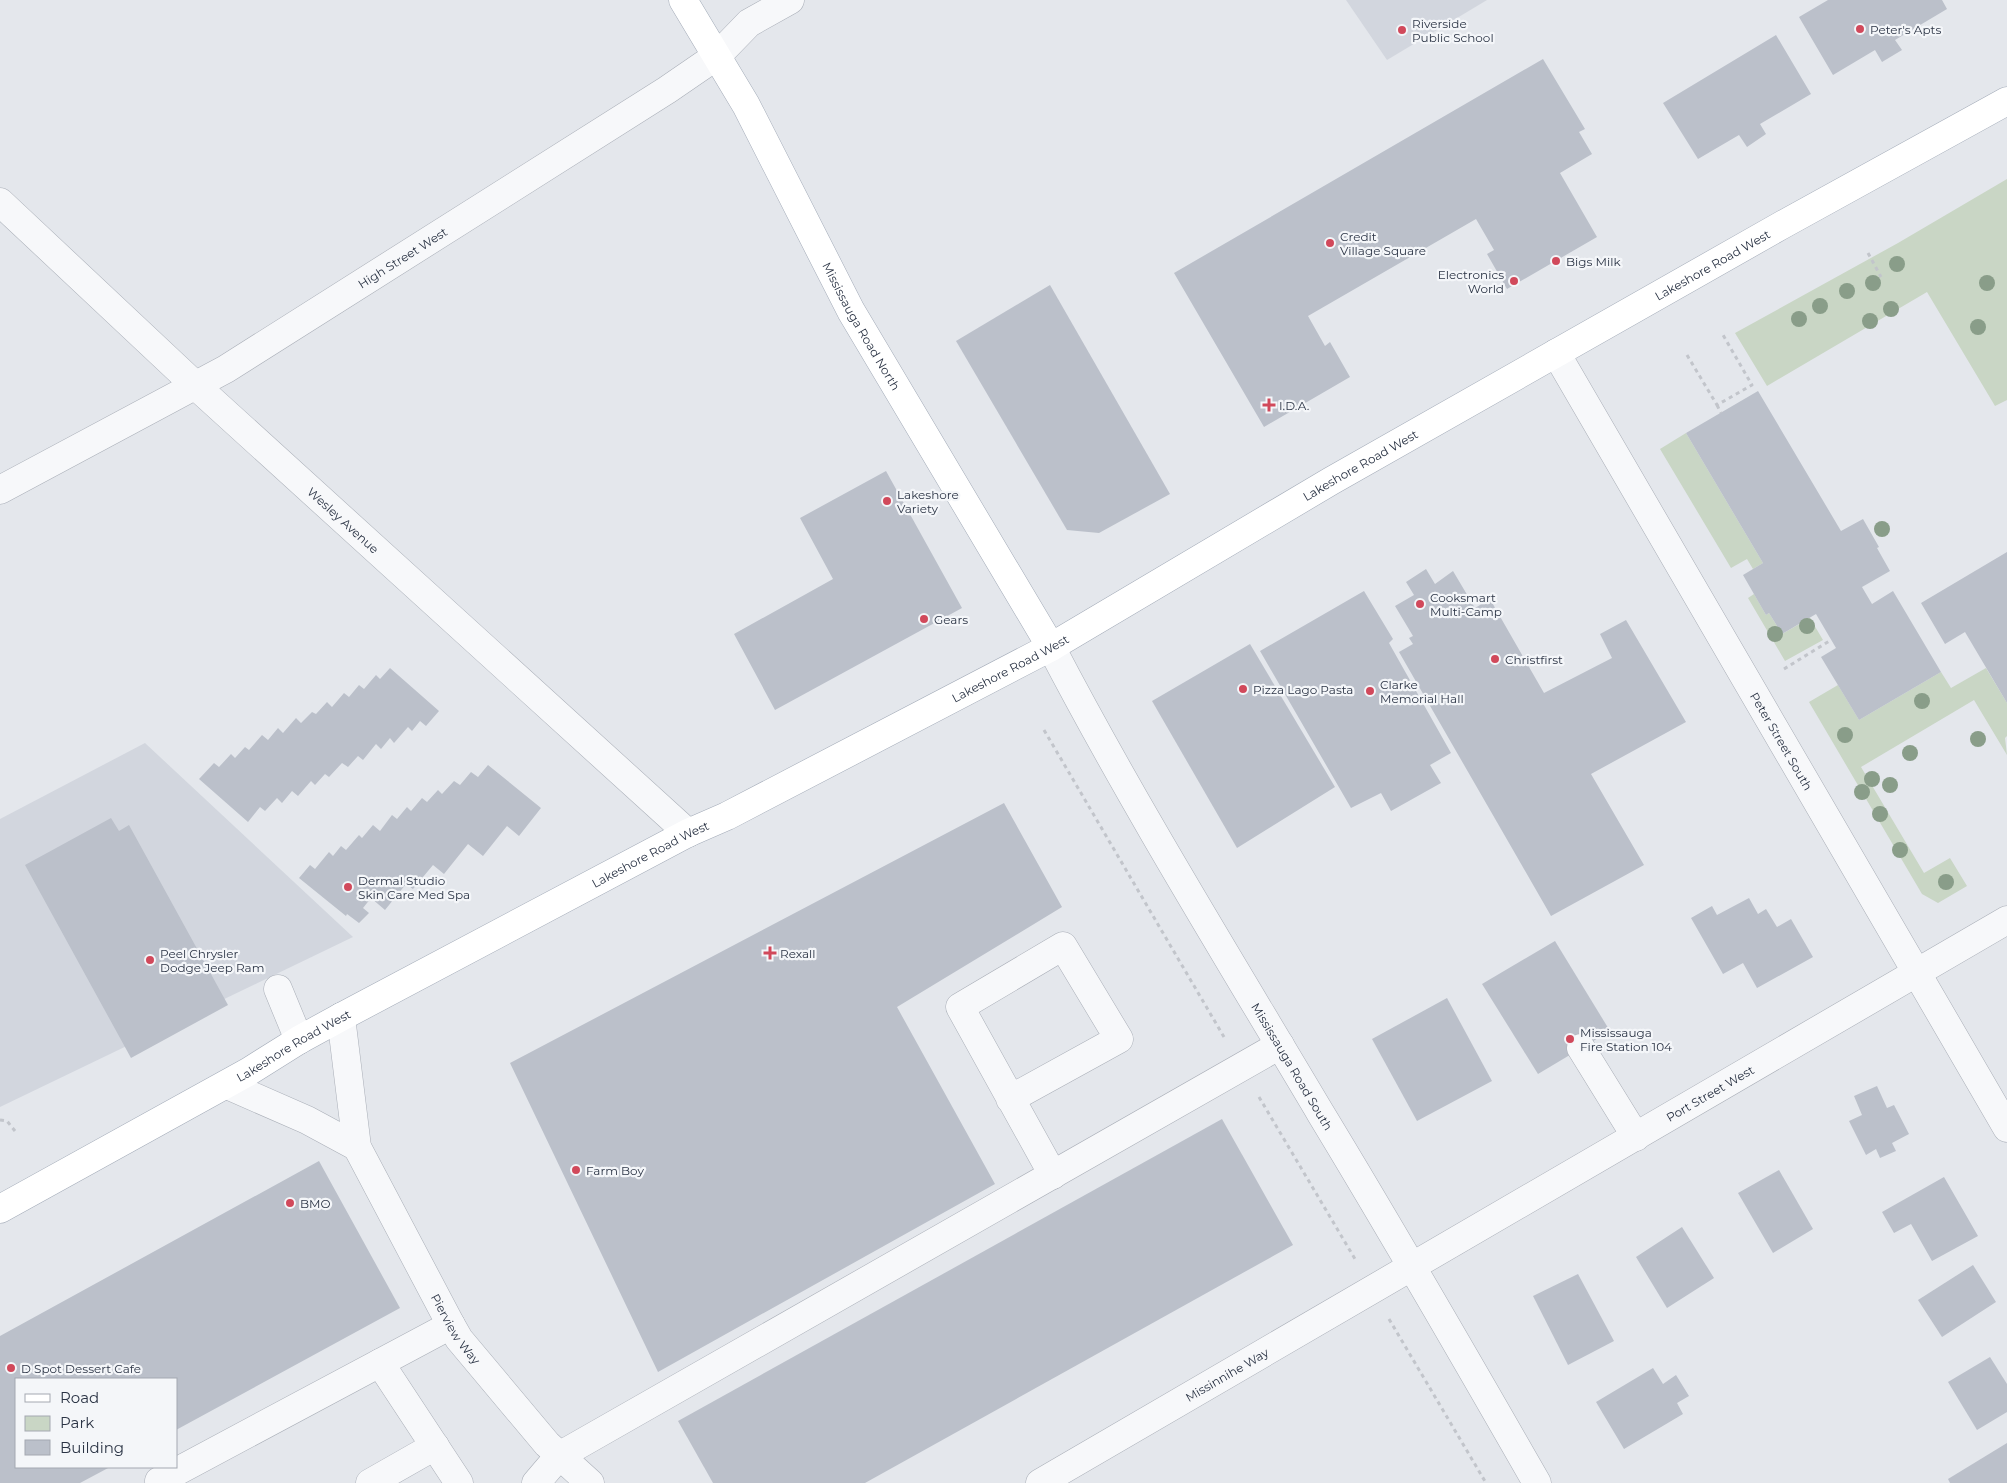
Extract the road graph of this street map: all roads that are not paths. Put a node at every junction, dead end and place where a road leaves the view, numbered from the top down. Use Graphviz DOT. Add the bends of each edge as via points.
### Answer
graph roads {
  1 [pos="683,0"];
  2 [pos="790,0"];
  3 [pos="718,56"];
  4 [pos="2007,101"];
  5 [pos="0,202"];
  6 [pos="1556,353"];
  7 [pos="196,386"];
  8 [pos="0,490"];
  9 [pos="1051,647"];
  10 [pos="688,833"];
  11 [pos="2007,920"];
  12 [pos="1918,973"];
  13 [pos="278,989"];
  14 [pos="342,1017"];
  15 [pos="299,1040"];
  16 [pos="1280,1045"];
  17 [pos="1581,1048"];
  18 [pos="227,1084"];
  19 [pos="1010,1099"];
  20 [pos="2007,1128"];
  21 [pos="1636,1137"];
  22 [pos="357,1148"];
  23 [pos="1053,1175"];
  24 [pos="0,1209"];
  25 [pos="1413,1265"];
  26 [pos="452,1325"];
  27 [pos="380,1363"];
  28 [pos="435,1446"];
  29 [pos="559,1456"];
  30 [pos="160,1483"];
  31 [pos="370,1483"];
  32 [pos="459,1483"];
  33 [pos="536,1483"];
  34 [pos="590,1483"];
  35 [pos="1040,1483"];
  36 [pos="1537,1483"];
  1 -- 3 [label="main road, Mississauga Road North"];
  2 -- 3 [label="street, High Street West" via="749,23"];
  3 -- 7 [label="street, High Street West"];
  3 -- 9 [label="main road, Mississauga Road North" via="850,311"];
  4 -- 6 [label="main road, Lakeshore Road West"];
  5 -- 7 [label="street, Wesley Avenue"];
  6 -- 9 [label="main road, Lakeshore Road West" via="1331,481"];
  6 -- 12 [label="street, Peter Street South"];
  7 -- 8 [label="street, High Street West"];
  7 -- 10 [label="street, Wesley Avenue"];
  9 -- 10 [label="main road, Lakeshore Road West"];
  9 -- 16 [label="street, Mississauga Road South" via="1183,883"];
  10 -- 14 [label="main road, Lakeshore Road West"];
  11 -- 12 [label="street, Port Street West"];
  12 -- 20 [label="street, Peter Street South"];
  12 -- 21 [label="street, Port Street West"];
  13 -- 15 [label="street"];
  14 -- 15 [label="main road, Lakeshore Road West"];
  14 -- 22 [label="street, Pierview Way"];
  15 -- 18 [label="main road, Lakeshore Road West"];
  16 -- 23 [label="street"];
  16 -- 25 [label="street, Mississauga Road South"];
  17 -- 21 [label="street"];
  18 -- 22 [label="street" via="306,1120"];
  18 -- 24 [label="main road, Lakeshore Road West"];
  19 -- 19 [label="street" via="960,1007 1064,946 1119,1039"];
  19 -- 23 [label="street"];
  21 -- 25 [label="street, Port Street West"];
  22 -- 26 [label="street, Pierview Way"];
  23 -- 29 [label="street"];
  25 -- 35 [label="street, Missinnihe Way"];
  25 -- 36 [label="street, Mississauga Road South"];
  26 -- 27 [label="street"];
  26 -- 29 [label="street, Pierview Way" via="459,1339"];
  27 -- 28 [label="street"];
  27 -- 30 [label="street"];
  28 -- 31 [label="street"];
  28 -- 32 [label="street"];
  29 -- 33 [label="street"];
  29 -- 34 [label="street, Pierview Way"];
}
